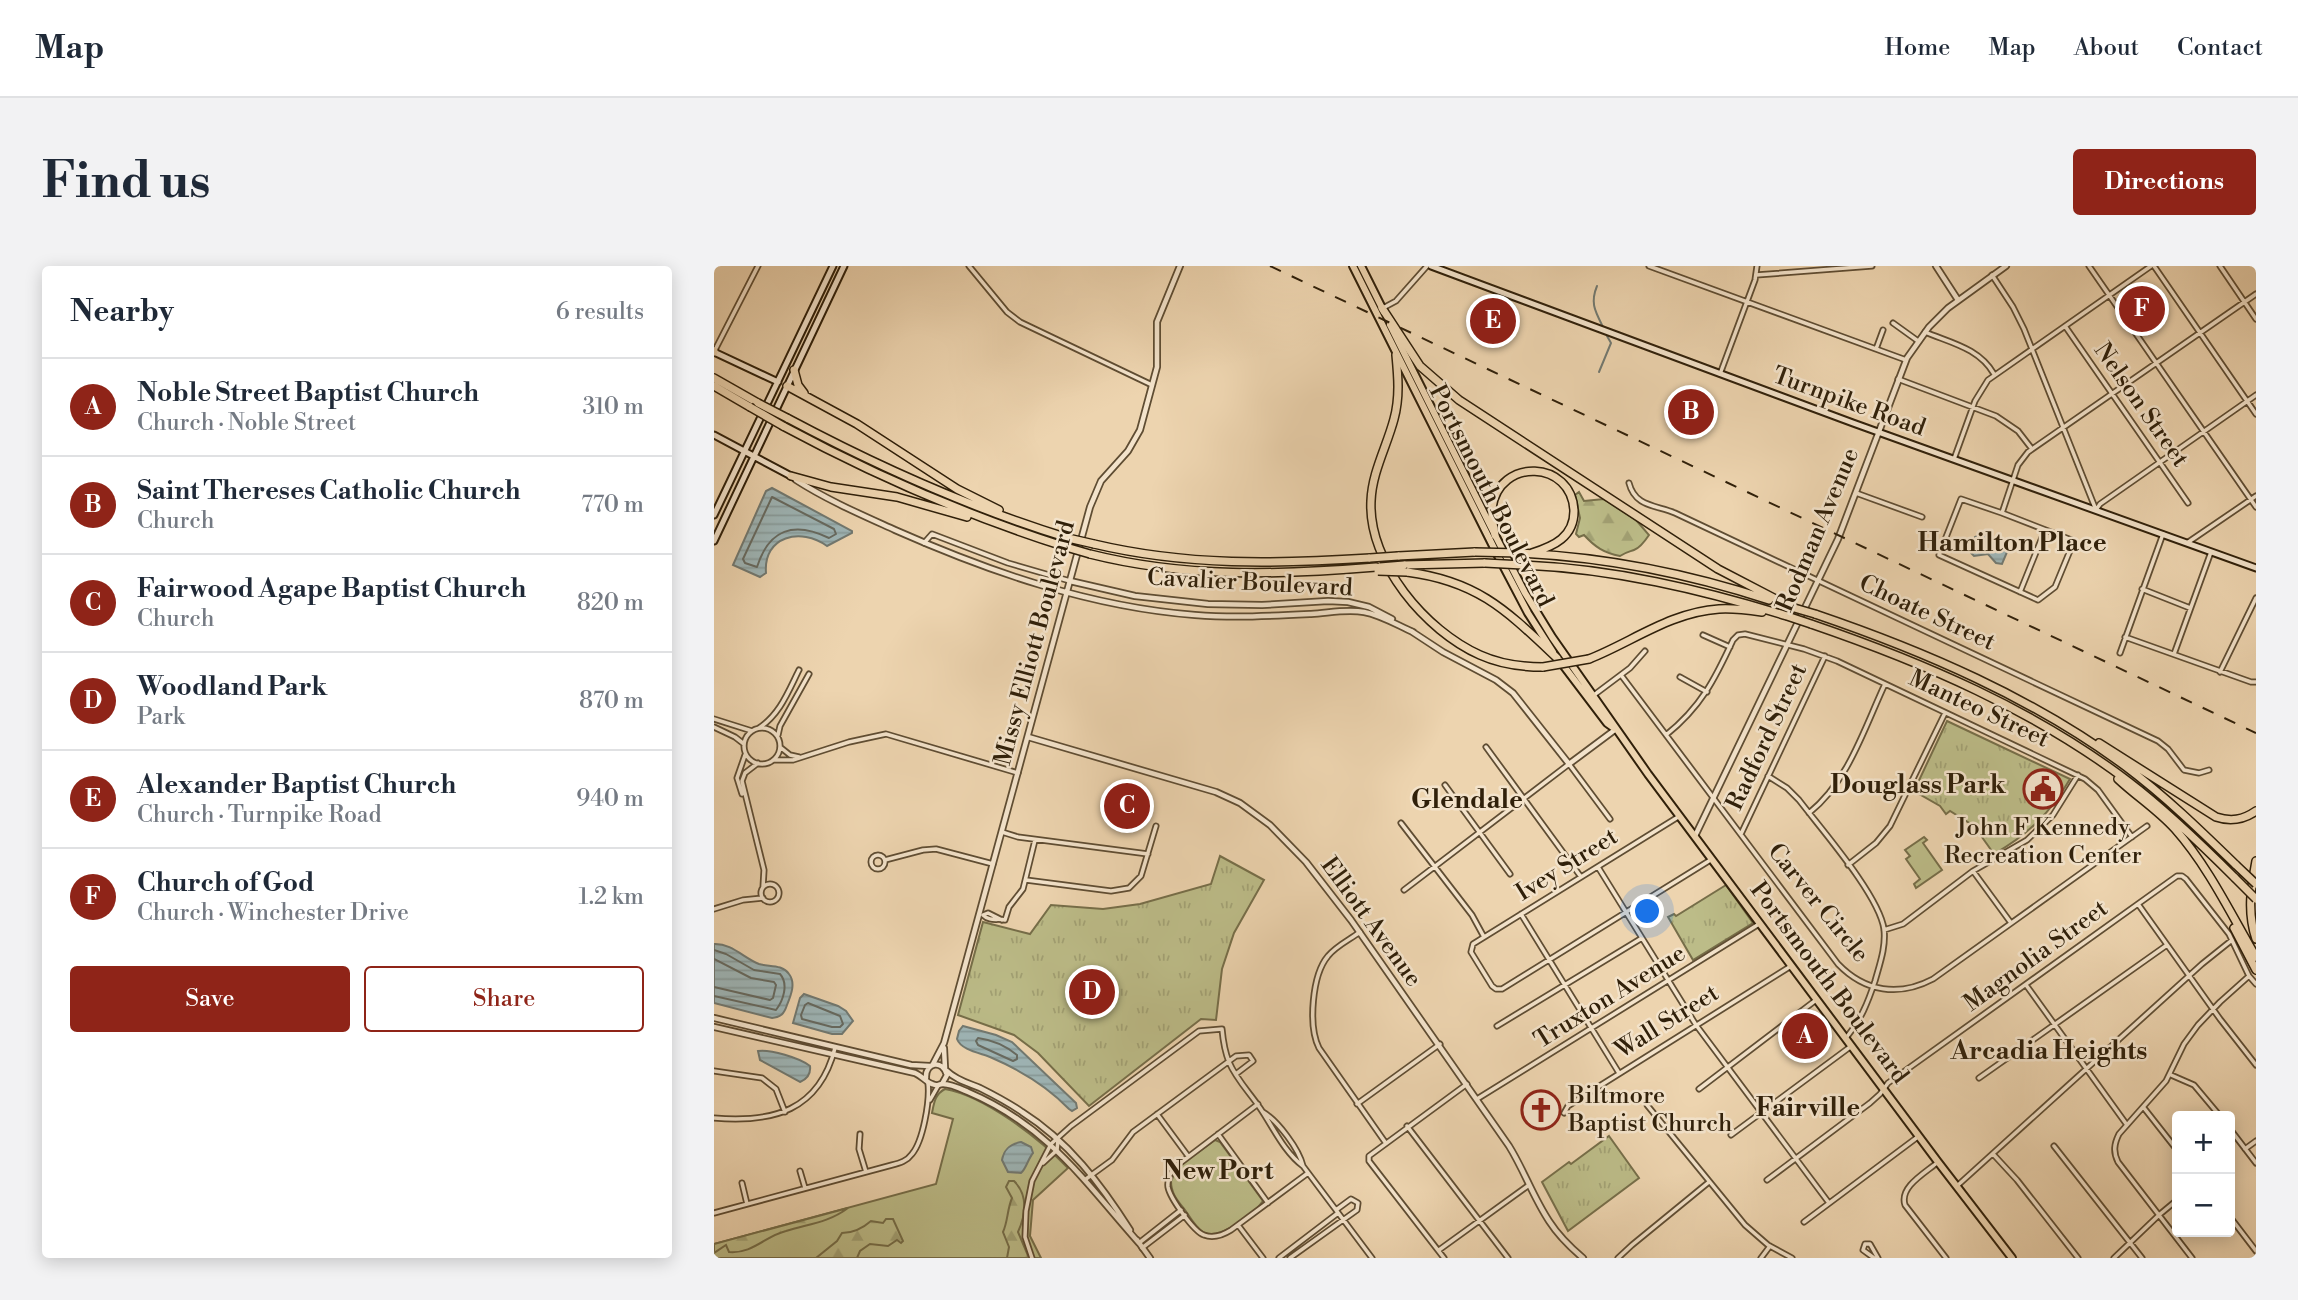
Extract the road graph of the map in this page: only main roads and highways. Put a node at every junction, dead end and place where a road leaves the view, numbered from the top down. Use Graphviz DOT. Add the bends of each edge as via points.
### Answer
graph roads {
  1 [pos="832,266"];
  2 [pos="844,266"];
  3 [pos="1353,266"];
  4 [pos="1360,266"];
  5 [pos="1429,266"];
  6 [pos="1382,308"];
  7 [pos="714,351"];
  8 [pos="1396,355"];
  9 [pos="794,370"];
  10 [pos="714,378"];
  11 [pos="778,382"];
  12 [pos="714,386"];
  13 [pos="787,386"];
  14 [pos="807,396"];
  15 [pos="754,405"];
  16 [pos="785,422"];
  17 [pos="714,435"];
  18 [pos="744,450"];
  19 [pos="754,456"];
  20 [pos="791,476"];
  21 [pos="714,515"];
  22 [pos="1010,529"];
  23 [pos="1041,529"];
  24 [pos="1495,535"];
  25 [pos="714,541"];
  26 [pos="1530,554"];
  27 [pos="2256,568"];
  28 [pos="1405,569"];
  29 [pos="1791,607"];
  30 [pos="1787,616"];
  31 [pos="1557,658"];
  32 [pos="2042,713"];
  33 [pos="1616,729"];
  34 [pos="2106,765"];
  35 [pos="2256,811"];
  36 [pos="2256,861"];
  37 [pos="2256,884"];
  38 [pos="2256,899"];
  39 [pos="2224,901"];
  40 [pos="2256,939"];
  41 [pos="2256,957"];
  42 [pos="2253,973"];
  43 [pos="2012,1258"];
  1 -- 11 [label="main road"];
  2 -- 9 [label="main road"];
  3 -- 8 [label="main road, Portsmouth Boulevard"];
  4 -- 6 [label="main road, Portsmouth Boulevard"];
  5 -- 27 [label="main road, Turnpike Road"];
  6 -- 24 [label="main road, Portsmouth Boulevard"];
  6 -- 29 [label="highway" via="1420,366 1459,400 1718,569"];
  7 -- 11 [label="main road"];
  8 -- 30 [label="highway, bridge" via="1396,407 1371,494 1372,523 1383,558 1419,610 1459,644 1493,660 1543,667 1588,659 1695,612 1734,608"];
  8 -- 31 [label="main road, Portsmouth Boulevard" via="1513,586"];
  9 -- 13 [label="main road"];
  9 -- 14 [label="highway"];
  10 -- 15 [label="highway"];
  11 -- 13 [label="main road"];
  11 -- 18 [label="main road"];
  12 -- 15 [label="highway"];
  13 -- 14 [label="highway"];
  13 -- 19 [label="main road"];
  14 -- 23 [label="highway" via="957,489"];
  15 -- 16 [label="highway, bridge"];
  16 -- 22 [label="highway" via="892,481"];
  16 -- 23 [label="highway" via="927,486"];
  17 -- 18 [label="main road, Cavalier Boulevard"];
  18 -- 19 [label="main road, Cavalier Boulevard"];
  18 -- 21 [label="main road"];
  19 -- 20 [label="main road, Cavalier Boulevard"];
  19 -- 25 [label="main road"];
  20 -- 22 [label="highway" via="913,500"];
  22 -- 28 [label="highway, bridge" via="1090,554 1155,567 1282,574"];
  23 -- 26 [label="highway, bridge" via="1163,557 1233,563 1475,552"];
  24 -- 26 [label="highway" via="1492,507 1505,482 1531,471 1550,475 1571,495 1573,522 1558,543"];
  24 -- 33 [label="main road, Portsmouth Boulevard" via="1538,615"];
  26 -- 29 [label="highway" via="1657,571"];
  28 -- 30 [label="highway, bridge" via="1485,563 1604,572 1721,596"];
  28 -- 31 [label="highway" via="1489,598"];
  29 -- 32 [label="highway, bridge" via="1945,665"];
  30 -- 34 [label="highway, bridge" via="1884,650 1979,691"];
  31 -- 33 [label="main road, Portsmouth Boulevard"];
  32 -- 35 [label="highway" via="2091,738 2216,817 2235,820"];
  32 -- 37 [label="highway, bridge" via="2149,785"];
  33 -- 43 [label="main road, Portsmouth Boulevard"];
  34 -- 38 [label="highway, bridge" via="2173,818"];
  34 -- 39 [label="highway" via="2175,829"];
  36 -- 40 [label="highway" via="2249,900"];
  39 -- 41 [label="highway"];
  39 -- 42 [label="highway"];
}
